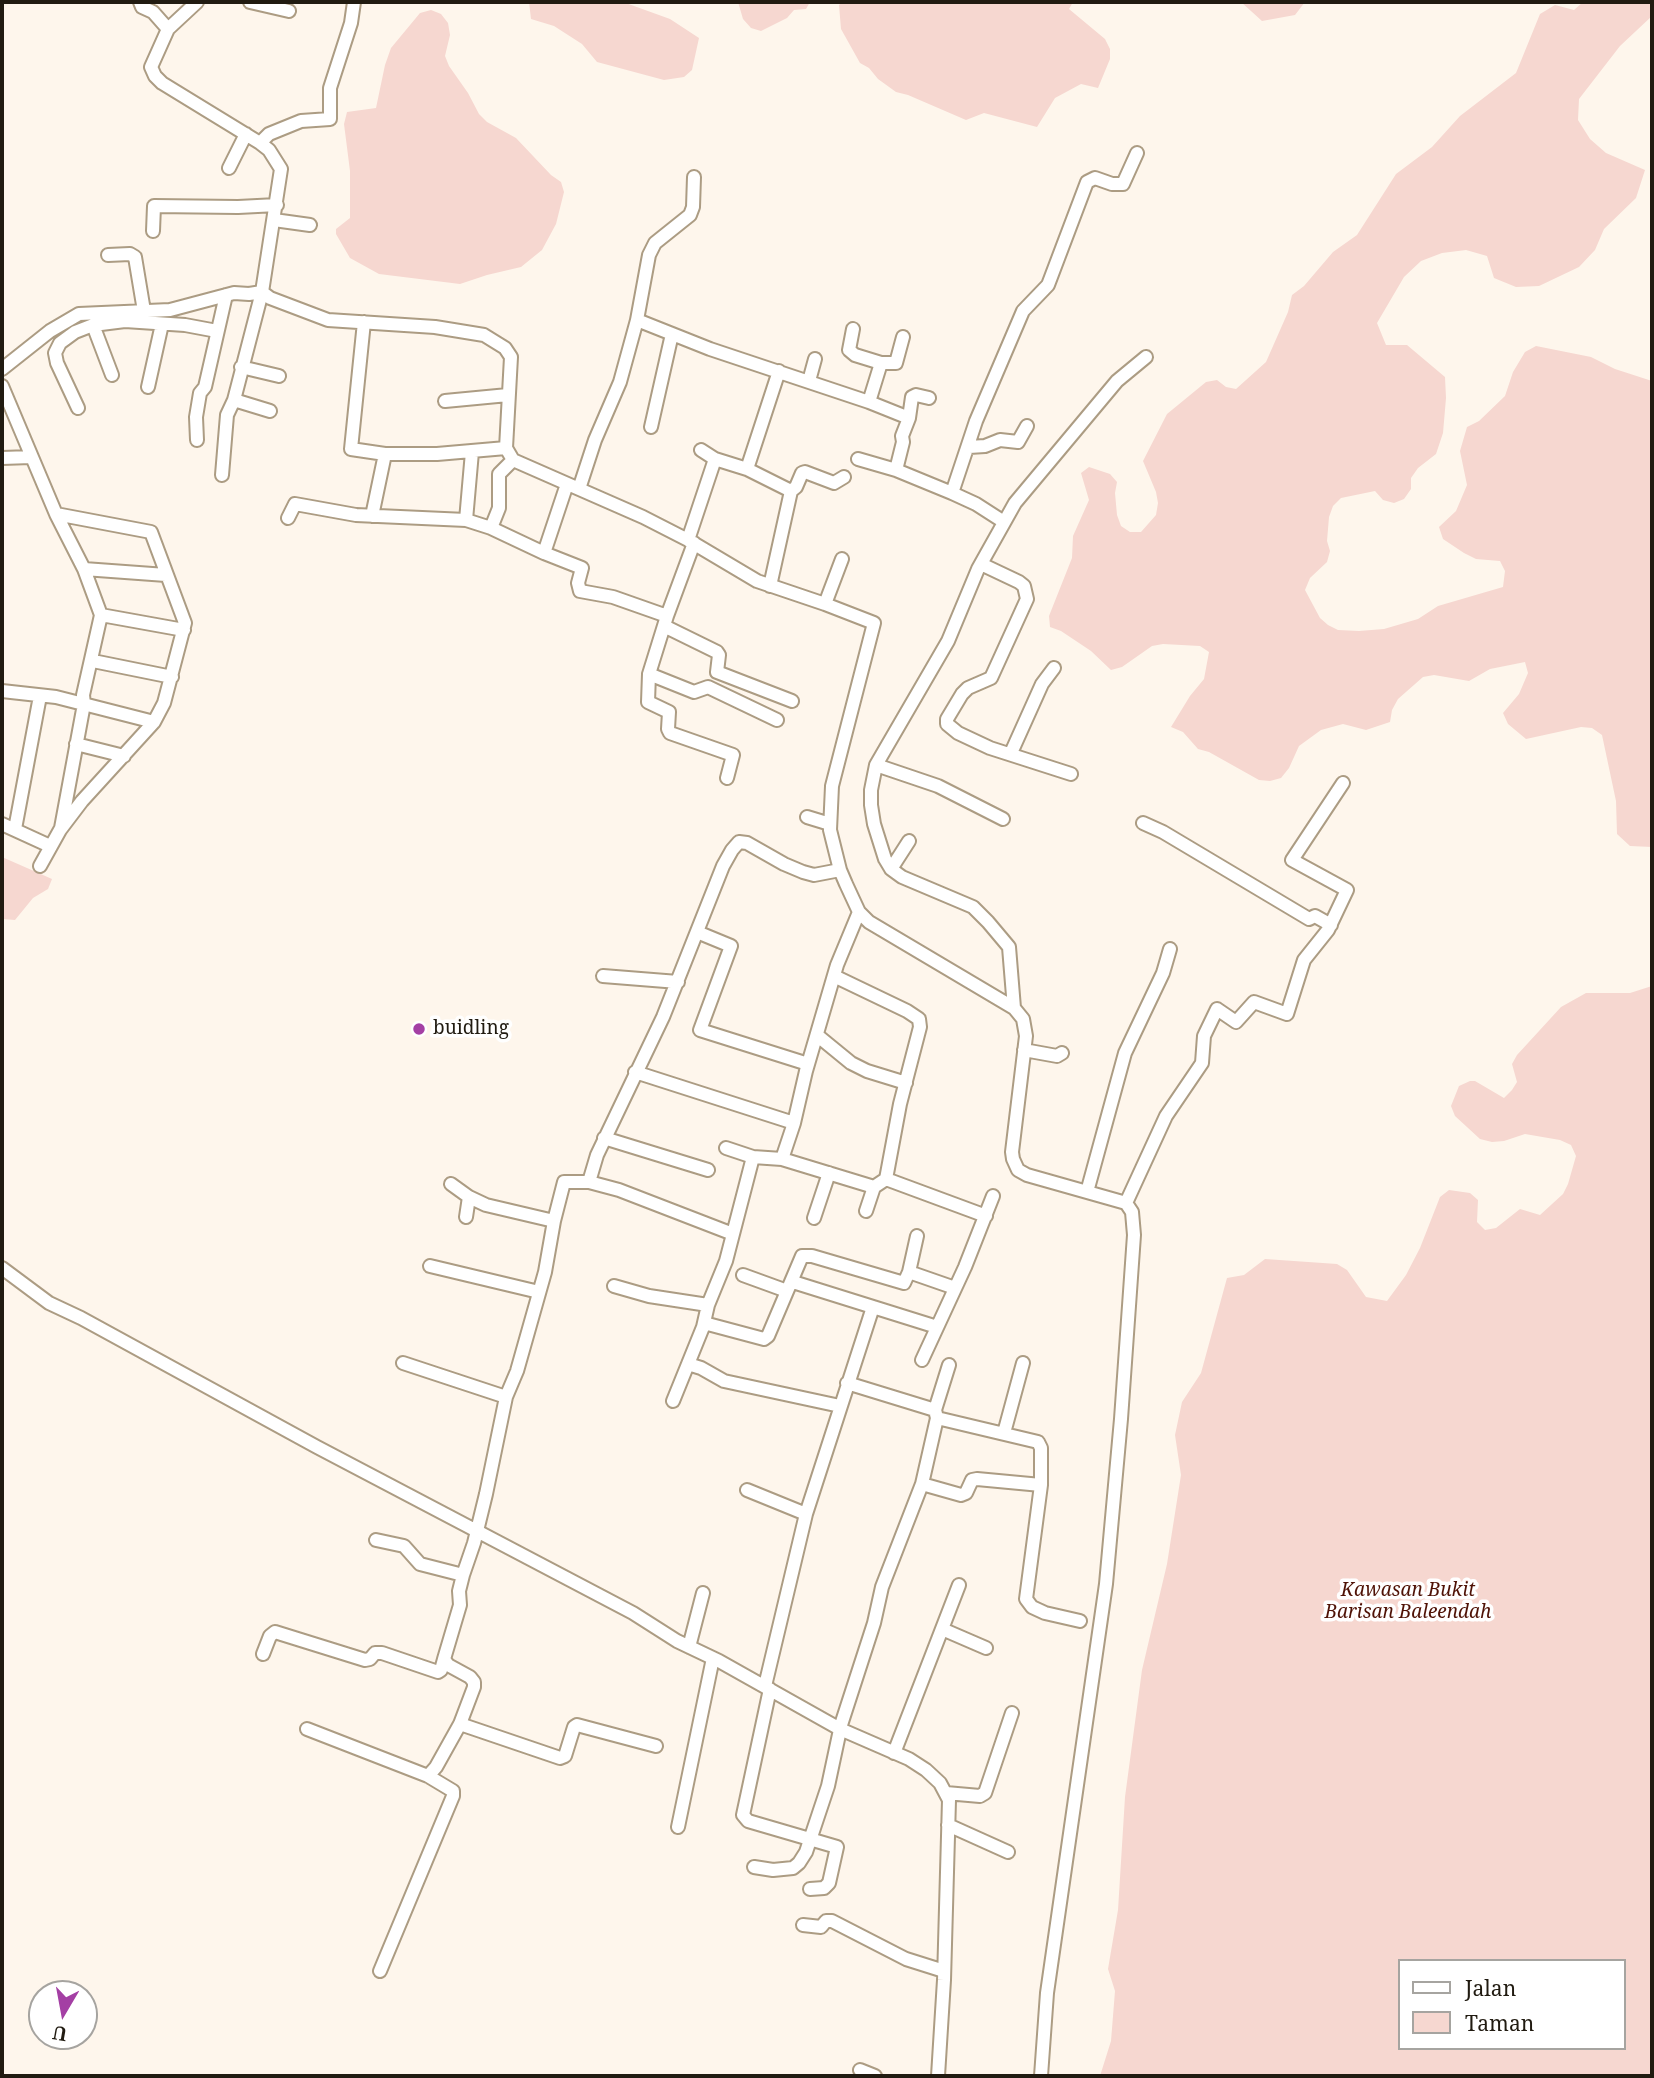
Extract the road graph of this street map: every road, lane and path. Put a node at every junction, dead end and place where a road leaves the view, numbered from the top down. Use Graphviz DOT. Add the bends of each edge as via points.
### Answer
graph roads {
  1 [pos="140,2"];
  2 [pos="197,2"];
  3 [pos="250,2"];
  4 [pos="354,2"];
  5 [pos="289,12"];
  6 [pos="168,29"];
  7 [pos="246,134"];
  8 [pos="260,142"];
  9 [pos="1137,153"];
  10 [pos="229,168"];
  11 [pos="694,177"];
  12 [pos="277,205"];
  13 [pos="274,220"];
  14 [pos="310,225"];
  15 [pos="153,231"];
  16 [pos="108,255"];
  17 [pos="262,292"];
  18 [pos="226,295"];
  19 [pos="144,311"];
  20 [pos="637,320"];
  21 [pos="365,322"];
  22 [pos="162,324"];
  23 [pos="93,325"];
  24 [pos="853,329"];
  25 [pos="217,331"];
  26 [pos="672,334"];
  27 [pos="903,337"];
  28 [pos="1146,357"];
  29 [pos="815,359"];
  30 [pos="881,363"];
  31 [pos="241,367"];
  32 [pos="2,369"];
  33 [pos="779,371"];
  34 [pos="112,374"];
  35 [pos="279,376"];
  36 [pos="809,380"];
  37 [pos="2,386"];
  38 [pos="148,387"];
  39 [pos="509,396"];
  40 [pos="929,398"];
  41 [pos="234,400"];
  42 [pos="445,401"];
  43 [pos="869,402"];
  44 [pos="78,408"];
  45 [pos="270,411"];
  46 [pos="909,418"];
  47 [pos="1027,426"];
  48 [pos="651,427"];
  49 [pos="197,440"];
  50 [pos="968,447"];
  51 [pos="506,448"];
  52 [pos="701,450"];
  53 [pos="472,453"];
  54 [pos="385,454"];
  55 [pos="31,457"];
  56 [pos="2,458"];
  57 [pos="715,459"];
  58 [pos="858,459"];
  59 [pos="513,460"];
  60 [pos="747,469"];
  61 [pos="896,470"];
  62 [pos="222,475"];
  63 [pos="844,477"];
  64 [pos="573,486"];
  65 [pos="791,491"];
  66 [pos="952,493"];
  67 [pos="56,514"];
  68 [pos="372,516"];
  69 [pos="288,519"];
  70 [pos="466,520"];
  71 [pos="1004,522"];
  72 [pos="491,528"];
  73 [pos="691,541"];
  74 [pos="544,553"];
  75 [pos="842,559"];
  76 [pos="981,564"];
  77 [pos="84,569"];
  78 [pos="166,575"];
  79 [pos="770,586"];
  80 [pos="825,604"];
  81 [pos="101,615"];
  82 [pos="665,621"];
  83 [pos="184,630"];
  84 [pos="93,661"];
  85 [pos="1054,668"];
  86 [pos="649,674"];
  87 [pos="172,677"];
  88 [pos="2,691"];
  89 [pos="40,696"];
  90 [pos="792,701"];
  91 [pos="84,704"];
  92 [pos="778,720"];
  93 [pos="154,722"];
  94 [pos="76,744"];
  95 [pos="1011,753"];
  96 [pos="124,756"];
  97 [pos="876,765"];
  98 [pos="1071,774"];
  99 [pos="727,778"];
  100 [pos="1343,783"];
  101 [pos="807,817"];
  102 [pos="1003,819"];
  103 [pos="1143,822"];
  104 [pos="2,824"];
  105 [pos="830,824"];
  106 [pos="15,829"];
  107 [pos="60,830"];
  108 [pos="909,841"];
  109 [pos="50,846"];
  110 [pos="40,866"];
  111 [pos="891,869"];
  112 [pos="840,870"];
  113 [pos="859,912"];
  114 [pos="1331,925"];
  115 [pos="697,932"];
  116 [pos="1170,949"];
  117 [pos="603,976"];
  118 [pos="834,976"];
  119 [pos="678,982"];
  120 [pos="1014,1008"];
  121 [pos="818,1035"];
  122 [pos="1024,1049"];
  123 [pos="1062,1053"];
  124 [pos="808,1064"];
  125 [pos="635,1072"];
  126 [pos="906,1083"];
  127 [pos="794,1123"];
  128 [pos="604,1138"];
  129 [pos="726,1148"];
  130 [pos="753,1157"];
  131 [pos="782,1159"];
  132 [pos="708,1170"];
  133 [pos="829,1173"];
  134 [pos="886,1180"];
  135 [pos="589,1182"];
  136 [pos="451,1184"];
  137 [pos="874,1187"];
  138 [pos="1087,1192"];
  139 [pos="993,1196"];
  140 [pos="470,1197"];
  141 [pos="1126,1203"];
  142 [pos="866,1211"];
  143 [pos="986,1216"];
  144 [pos="466,1217"];
  145 [pos="814,1218"];
  146 [pos="554,1221"];
  147 [pos="733,1234"];
  148 [pos="917,1236"];
  149 [pos="430,1266"];
  150 [pos="2,1268"];
  151 [pos="909,1272"];
  152 [pos="743,1275"];
  153 [pos="614,1286"];
  154 [pos="790,1287"];
  155 [pos="955,1288"];
  156 [pos="539,1292"];
  157 [pos="708,1305"];
  158 [pos="873,1307"];
  159 [pos="704,1322"];
  160 [pos="937,1327"];
  161 [pos="922,1360"];
  162 [pos="403,1363"];
  163 [pos="1023,1363"];
  164 [pos="688,1364"];
  165 [pos="949,1365"];
  166 [pos="848,1383"];
  167 [pos="506,1397"];
  168 [pos="673,1401"];
  169 [pos="840,1406"];
  170 [pos="936,1414"];
  171 [pos="1004,1433"];
  172 [pos="922,1484"];
  173 [pos="1041,1485"];
  174 [pos="747,1490"];
  175 [pos="806,1514"];
  176 [pos="476,1530"];
  177 [pos="376,1540"];
  178 [pos="463,1574"];
  179 [pos="959,1585"];
  180 [pos="703,1593"];
  181 [pos="1080,1621"];
  182 [pos="942,1629"];
  183 [pos="689,1647"];
  184 [pos="986,1648"];
  185 [pos="263,1654"];
  186 [pos="713,1658"];
  187 [pos="444,1659"];
  188 [pos="768,1688"];
  189 [pos="1012,1713"];
  190 [pos="460,1724"];
  191 [pos="841,1727"];
  192 [pos="307,1729"];
  193 [pos="656,1746"];
  194 [pos="894,1753"];
  195 [pos="428,1776"];
  196 [pos="946,1793"];
  197 [pos="948,1825"];
  198 [pos="678,1828"];
  199 [pos="803,1839"];
  200 [pos="1008,1852"];
  201 [pos="754,1867"];
  202 [pos="810,1889"];
  203 [pos="803,1924"];
  204 [pos="380,1971"];
  205 [pos="944,1971"];
  206 [pos="860,2070"];
  207 [pos="875,2076"];
  208 [pos="938,2076"];
  209 [pos="1041,2076"];
  1 -- 6 [label="street"];
  2 -- 6 [label="street"];
  3 -- 5 [label="street"];
  4 -- 8 [label="street" via="330,88 330,119 301,121"];
  6 -- 7 [label="street" via="151,67 155,76"];
  7 -- 8 [label="street"];
  7 -- 10 [label="street"];
  8 -- 12 [label="street" via="281,169"];
  9 -- 50 [label="street" via="1122,184 1095,178 1087,182 1048,285 1023,311 1012,333"];
  11 -- 20 [label="street" via="691,215 655,243 649,255"];
  12 -- 13 [label="street"];
  12 -- 15 [label="street" via="154,206"];
  13 -- 14 [label="street"];
  13 -- 17 [label="street"];
  16 -- 19 [label="street" via="135,257"];
  17 -- 18 [label="street"];
  17 -- 21 [label="street" via="322,319"];
  17 -- 31 [label="street"];
  18 -- 19 [label="street" via="178,309"];
  18 -- 25 [label="street"];
  19 -- 32 [label="street" via="79,314"];
  20 -- 26 [label="street"];
  20 -- 64 [label="street" via="620,382"];
  21 -- 39 [label="street" via="484,335 511,357"];
  21 -- 54 [label="street" via="351,448"];
  22 -- 23 [label="street" via="125,321"];
  22 -- 25 [label="street"];
  22 -- 38 [label="street"];
  23 -- 34 [label="street"];
  23 -- 44 [label="street" via="60,343 55,353"];
  24 -- 30 [label="street" via="849,350"];
  25 -- 49 [label="street" via="196,416"];
  26 -- 33 [label="street"];
  26 -- 48 [label="street"];
  27 -- 30 [label="street" via="896,363"];
  28 -- 71 [label="street" via="1117,381 1056,451"];
  29 -- 36 [label="street"];
  30 -- 43 [label="street"];
  31 -- 35 [label="street"];
  31 -- 41 [label="street"];
  33 -- 36 [label="street"];
  33 -- 60 [label="street"];
  36 -- 43 [label="street"];
  37 -- 55 [label="street"];
  39 -- 42 [label="street"];
  39 -- 51 [label="street"];
  40 -- 46 [label="street" via="912,397"];
  41 -- 45 [label="street"];
  41 -- 62 [label="street" via="227,415"];
  43 -- 46 [label="street"];
  46 -- 61 [label="street"];
  47 -- 50 [label="street" via="1018,442 1000,440"];
  50 -- 66 [label="street"];
  51 -- 53 [label="street"];
  51 -- 59 [label="street"];
  52 -- 57 [label="street"];
  53 -- 54 [label="street"];
  53 -- 70 [label="street"];
  54 -- 68 [label="street"];
  55 -- 56 [label="street"];
  55 -- 67 [label="street"];
  57 -- 60 [label="street"];
  57 -- 73 [label="street"];
  58 -- 61 [label="street"];
  59 -- 64 [label="street"];
  59 -- 72 [label="street" via="499,474 499,508"];
  60 -- 65 [label="street"];
  61 -- 66 [label="street"];
  63 -- 65 [label="street" via="834,483 805,472"];
  64 -- 73 [label="street"];
  64 -- 74 [label="street"];
  65 -- 79 [label="street"];
  66 -- 71 [label="street"];
  67 -- 77 [label="street"];
  67 -- 78 [label="street" via="151,532"];
  68 -- 69 [label="street" via="295,504"];
  68 -- 70 [label="street"];
  70 -- 72 [label="street"];
  71 -- 76 [label="street"];
  72 -- 74 [label="street"];
  73 -- 79 [label="street"];
  73 -- 82 [label="street"];
  74 -- 82 [label="street" via="582,568 580,592 613,597"];
  75 -- 80 [label="street"];
  76 -- 95 [label="street" via="1019,582 1027,599 991,678 968,688 946,723 976,742"];
  76 -- 97 [label="street" via="948,641"];
  77 -- 78 [label="street"];
  77 -- 81 [label="street"];
  78 -- 83 [label="street"];
  79 -- 80 [label="street"];
  80 -- 105 [label="street" via="874,623 832,786"];
  81 -- 83 [label="street"];
  81 -- 84 [label="street"];
  82 -- 86 [label="street"];
  82 -- 90 [label="street" via="717,652 717,672"];
  83 -- 87 [label="street"];
  84 -- 87 [label="street"];
  84 -- 91 [label="street"];
  85 -- 95 [label="street"];
  86 -- 92 [label="street" via="694,692 708,687"];
  86 -- 99 [label="street" via="648,702 669,712 670,733 733,755"];
  87 -- 93 [label="street"];
  88 -- 89 [label="street"];
  89 -- 91 [label="street"];
  89 -- 106 [label="street"];
  91 -- 93 [label="street"];
  91 -- 94 [label="street"];
  93 -- 96 [label="street"];
  94 -- 96 [label="street"];
  94 -- 107 [label="street"];
  95 -- 98 [label="street"];
  96 -- 107 [label="street"];
  97 -- 102 [label="street" via="938,786"];
  97 -- 111 [label="street" via="871,790 874,824"];
  100 -- 114 [label="street" via="1292,860 1347,890"];
  101 -- 105 [label="street"];
  103 -- 114 [label="street" via="1309,919 1315,916"];
  104 -- 106 [label="street"];
  105 -- 112 [label="street"];
  106 -- 109 [label="street"];
  107 -- 109 [label="street"];
  108 -- 111 [label="street"];
  109 -- 110 [label="street"];
  111 -- 120 [label="street" via="973,907 988,922 1009,947"];
  112 -- 113 [label="street"];
  112 -- 115 [label="street" via="803,872 739,842 723,866"];
  113 -- 118 [label="street"];
  113 -- 120 [label="street" via="884,932"];
  114 -- 141 [label="street" via="1304,960 1287,1014 1254,1002 1236,1022 1217,1009 1204,1036 1202,1063 1166,1116"];
  115 -- 119 [label="street"];
  115 -- 124 [label="street" via="730,946 700,1030"];
  116 -- 138 [label="street" via="1163,974 1125,1053"];
  117 -- 119 [label="street"];
  118 -- 121 [label="street"];
  118 -- 126 [label="street" via="919,1019"];
  119 -- 125 [label="street"];
  120 -- 122 [label="street" via="1023,1019"];
  121 -- 124 [label="street"];
  121 -- 126 [label="street" via="851,1063"];
  122 -- 123 [label="street" via="1057,1056"];
  122 -- 138 [label="street" via="1013,1160 1027,1175"];
  124 -- 127 [label="street"];
  125 -- 127 [label="street"];
  125 -- 128 [label="street"];
  126 -- 134 [label="street"];
  127 -- 131 [label="street"];
  128 -- 132 [label="street"];
  128 -- 135 [label="street"];
  129 -- 130 [label="street"];
  130 -- 131 [label="street"];
  130 -- 147 [label="street"];
  131 -- 133 [label="street"];
  133 -- 137 [label="street"];
  133 -- 145 [label="street"];
  134 -- 137 [label="street"];
  134 -- 143 [label="street"];
  135 -- 146 [label="street" via="564,1182"];
  135 -- 147 [label="street"];
  136 -- 140 [label="street"];
  137 -- 142 [label="street"];
  138 -- 141 [label="street"];
  139 -- 143 [label="street"];
  140 -- 144 [label="street"];
  140 -- 146 [label="street" via="505,1211"];
  141 -- 209 [label="street" via="1132,1212 1134,1235 1106,1584 1047,1993"];
  143 -- 155 [label="street"];
  146 -- 156 [label="street"];
  147 -- 157 [label="street"];
  148 -- 151 [label="street"];
  149 -- 156 [label="street"];
  150 -- 176 [label="street" via="49,1303"];
  151 -- 154 [label="street" via="902,1282 804,1255"];
  151 -- 155 [label="street"];
  152 -- 154 [label="street"];
  153 -- 157 [label="street"];
  154 -- 158 [label="street"];
  154 -- 159 [label="street" via="764,1339"];
  155 -- 160 [label="street"];
  156 -- 167 [label="street"];
  157 -- 159 [label="street"];
  158 -- 160 [label="street"];
  158 -- 166 [label="street"];
  159 -- 164 [label="street"];
  160 -- 161 [label="street"];
  162 -- 167 [label="street"];
  163 -- 171 [label="street"];
  164 -- 168 [label="street"];
  164 -- 169 [label="street" via="724,1381"];
  165 -- 170 [label="street"];
  166 -- 169 [label="street"];
  166 -- 170 [label="street"];
  167 -- 176 [label="street"];
  169 -- 175 [label="street"];
  170 -- 171 [label="street"];
  170 -- 172 [label="street"];
  171 -- 173 [label="street" via="1040,1444"];
  172 -- 173 [label="street" via="961,1495 977,1479"];
  172 -- 191 [label="street" via="882,1587"];
  173 -- 181 [label="street" via="1026,1599 1045,1613"];
  174 -- 175 [label="street"];
  175 -- 188 [label="street"];
  176 -- 178 [label="street"];
  176 -- 183 [label="street"];
  177 -- 178 [label="street" via="404,1546 420,1564"];
  178 -- 187 [label="street" via="460,1605"];
  179 -- 182 [label="street"];
  180 -- 183 [label="street"];
  182 -- 184 [label="street"];
  182 -- 194 [label="street"];
  183 -- 186 [label="street"];
  185 -- 187 [label="street" via="275,1632 365,1660 382,1653 438,1672"];
  186 -- 188 [label="street"];
  186 -- 198 [label="street"];
  187 -- 190 [label="street" via="474,1682"];
  188 -- 191 [label="street"];
  188 -- 199 [label="street" via="743,1815 748,1821"];
  189 -- 196 [label="street" via="985,1793"];
  190 -- 193 [label="street" via="560,1758 565,1756 577,1724"];
  190 -- 195 [label="street"];
  191 -- 194 [label="street"];
  191 -- 199 [label="street" via="828,1786"];
  192 -- 195 [label="street"];
  194 -- 196 [label="street" via="926,1770"];
  195 -- 204 [label="street" via="451,1789 453,1796"];
  196 -- 197 [label="street"];
  197 -- 200 [label="street"];
  197 -- 205 [label="street"];
  199 -- 201 [label="street" via="803,1858 793,1868"];
  199 -- 202 [label="street" via="835,1845 838,1850 829,1883"];
  203 -- 205 [label="street" via="821,1927 829,1920 906,1959"];
  205 -- 208 [label="street"];
  206 -- 207 [label="street"];
}
